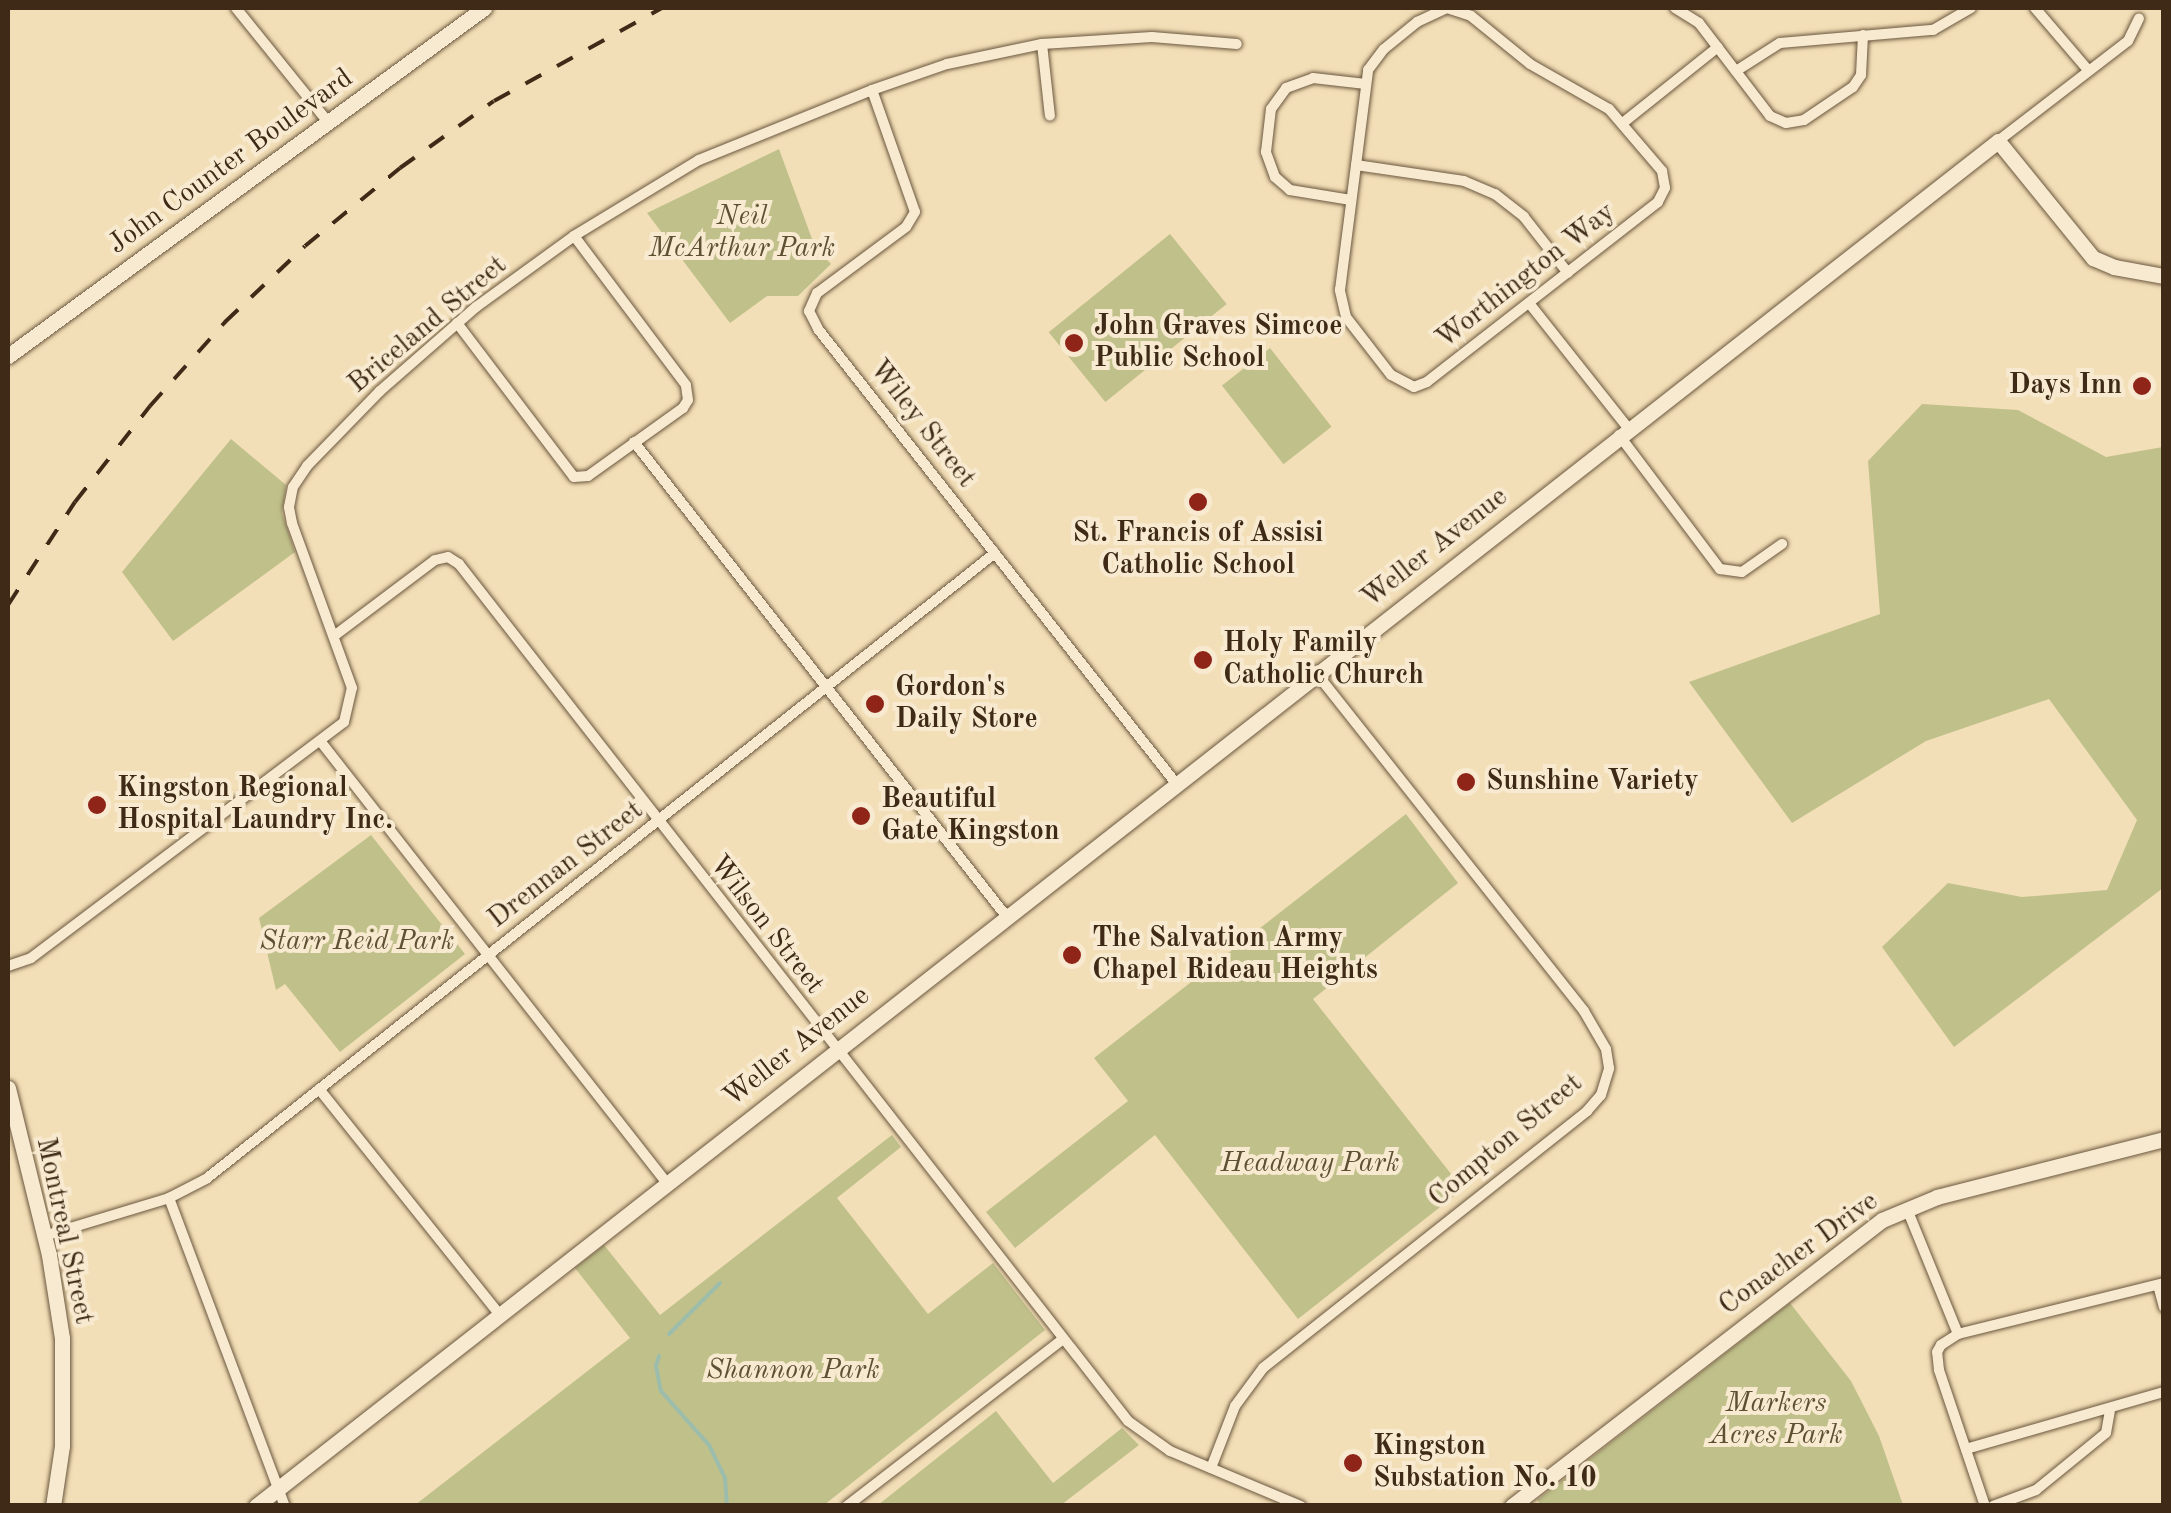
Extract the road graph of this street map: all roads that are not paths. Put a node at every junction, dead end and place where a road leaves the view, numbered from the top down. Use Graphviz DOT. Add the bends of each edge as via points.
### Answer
graph roads {
  1 [pos="236,8"];
  2 [pos="484,8"];
  3 [pos="1675,8"];
  4 [pos="1971,8"];
  5 [pos="2035,8"];
  6 [pos="2139,18"];
  7 [pos="1863,36"];
  8 [pos="1042,44"];
  9 [pos="1237,44"];
  10 [pos="1718,47"];
  11 [pos="2088,70"];
  12 [pos="1736,71"];
  13 [pos="1366,84"];
  14 [pos="872,90"];
  15 [pos="1050,116"];
  16 [pos="328,122"];
  17 [pos="1624,122"];
  18 [pos="1998,141"];
  19 [pos="1356,165"];
  20 [pos="1351,200"];
  21 [pos="574,236"];
  22 [pos="1568,273"];
  23 [pos="2162,273"];
  24 [pos="1530,302"];
  25 [pos="457,323"];
  26 [pos="8,356"];
  27 [pos="1624,431"];
  28 [pos="634,442"];
  29 [pos="1782,544"];
  30 [pos="995,553"];
  31 [pos="334,636"];
  32 [pos="1315,672"];
  33 [pos="826,690"];
  34 [pos="321,742"];
  35 [pos="1175,782"];
  36 [pos="657,822"];
  37 [pos="1006,916"];
  38 [pos="488,956"];
  39 [pos="8,966"];
  40 [pos="835,1049"];
  41 [pos="8,1088"];
  42 [pos="319,1089"];
  43 [pos="2164,1139"];
  44 [pos="666,1182"];
  45 [pos="169,1198"];
  46 [pos="1907,1208"];
  47 [pos="44,1236"];
  48 [pos="2161,1284"];
  49 [pos="2164,1306"];
  50 [pos="499,1314"];
  51 [pos="1958,1334"];
  52 [pos="1064,1339"];
  53 [pos="2164,1392"];
  54 [pos="2110,1411"];
  55 [pos="1966,1450"];
  56 [pos="1211,1468"];
  57 [pos="279,1487"];
  58 [pos="1518,1504"];
  59 [pos="54,1506"];
  60 [pos="256,1506"];
  61 [pos="286,1506"];
  62 [pos="847,1506"];
  63 [pos="1301,1506"];
  64 [pos="1984,1506"];
  65 [pos="1993,1506"];
  1 -- 16 [label="street"];
  2 -- 16 [label="street, John Counter Boulevard"];
  3 -- 10 [label="street" via="1699,23"];
  4 -- 7 [label="street" via="1933,30"];
  5 -- 11 [label="street"];
  6 -- 11 [label="street" via="2128,41"];
  7 -- 12 [label="street" via="1780,42"];
  7 -- 12 [label="street" via="1864,63 1854,87 1804,120 1786,124 1770,116"];
  8 -- 9 [label="street, Briceland Street" via="1135,37"];
  8 -- 14 [label="street, Briceland Street" via="948,64"];
  8 -- 15 [label="street"];
  10 -- 12 [label="street"];
  10 -- 17 [label="street"];
  11 -- 18 [label="street"];
  13 -- 17 [label="street, Worthington Way" via="1374,58 1417,22 1435,11 1458,10"];
  13 -- 19 [label="street, Worthington Way"];
  13 -- 20 [label="street" via="1299,80 1276,98 1267,138 1267,161 1282,185"];
  14 -- 21 [label="street, Briceland Street" via="699,160"];
  14 -- 30 [label="street, Wiley Street" via="915,212 906,227 817,292 809,311"];
  16 -- 26 [label="street, John Counter Boulevard"];
  17 -- 22 [label="street, Worthington Way" via="1662,171 1663,196"];
  18 -- 23 [label="street" via="2093,258"];
  18 -- 27 [label="street, Weller Avenue"];
  19 -- 20 [label="street, Worthington Way"];
  19 -- 22 [label="street" via="1464,182 1495,194 1524,217"];
  20 -- 24 [label="street, Worthington Way" via="1340,305 1401,384 1427,382"];
  21 -- 25 [label="street, Briceland Street"];
  21 -- 28 [label="street" via="688,391 683,408"];
  22 -- 24 [label="street, Worthington Way"];
  24 -- 27 [label="street"];
  25 -- 28 [label="street" via="574,477 588,476"];
  25 -- 31 [label="street, Briceland Street" via="380,391 293,487 292,523"];
  27 -- 29 [label="street" via="1720,569 1742,572"];
  27 -- 32 [label="street, Weller Avenue"];
  28 -- 33 [label="street"];
  30 -- 33 [label="street, Drennan Street"];
  30 -- 35 [label="street, Wiley Street"];
  31 -- 34 [label="street, Briceland Street" via="352,700 344,722"];
  31 -- 36 [label="street, Wilson Street" via="448,557"];
  32 -- 35 [label="street, Weller Avenue"];
  32 -- 56 [label="street, Compton Street" via="1584,1011 1609,1068 1601,1095 1587,1110 1263,1368 1236,1406"];
  33 -- 36 [label="street, Drennan Street"];
  33 -- 37 [label="street"];
  34 -- 38 [label="street"];
  34 -- 39 [label="street, Briceland Street" via="31,958"];
  35 -- 37 [label="street, Weller Avenue"];
  36 -- 38 [label="street, Drennan Street"];
  36 -- 40 [label="street, Wilson Street"];
  37 -- 40 [label="street, Weller Avenue"];
  38 -- 42 [label="street, Drennan Street"];
  38 -- 44 [label="street"];
  40 -- 44 [label="street, Weller Avenue"];
  40 -- 52 [label="street, Wilson Street"];
  41 -- 47 [label="street, Montreal Street"];
  42 -- 45 [label="street, Drennan Street" via="206,1178"];
  42 -- 50 [label="street"];
  43 -- 46 [label="street, Conacher Drive"];
  44 -- 50 [label="street, Weller Avenue"];
  45 -- 47 [label="street, Drennan Street"];
  45 -- 57 [label="street"];
  46 -- 51 [label="street"];
  46 -- 58 [label="street, Conacher Drive" via="1853,1240"];
  47 -- 59 [label="street, Montreal Street" via="64,1374"];
  48 -- 49 [label="street"];
  48 -- 51 [label="street"];
  50 -- 57 [label="street, Weller Avenue"];
  51 -- 55 [label="street" via="1941,1344 1936,1360"];
  52 -- 56 [label="street, Wilson Street" via="1141,1433"];
  52 -- 62 [label="street"];
  53 -- 54 [label="street"];
  54 -- 55 [label="street"];
  54 -- 65 [label="street" via="2106,1434 2036,1490"];
  55 -- 64 [label="street"];
  56 -- 63 [label="street, Wilson Street"];
  57 -- 60 [label="street, Weller Avenue"];
  57 -- 61 [label="street"];
}
